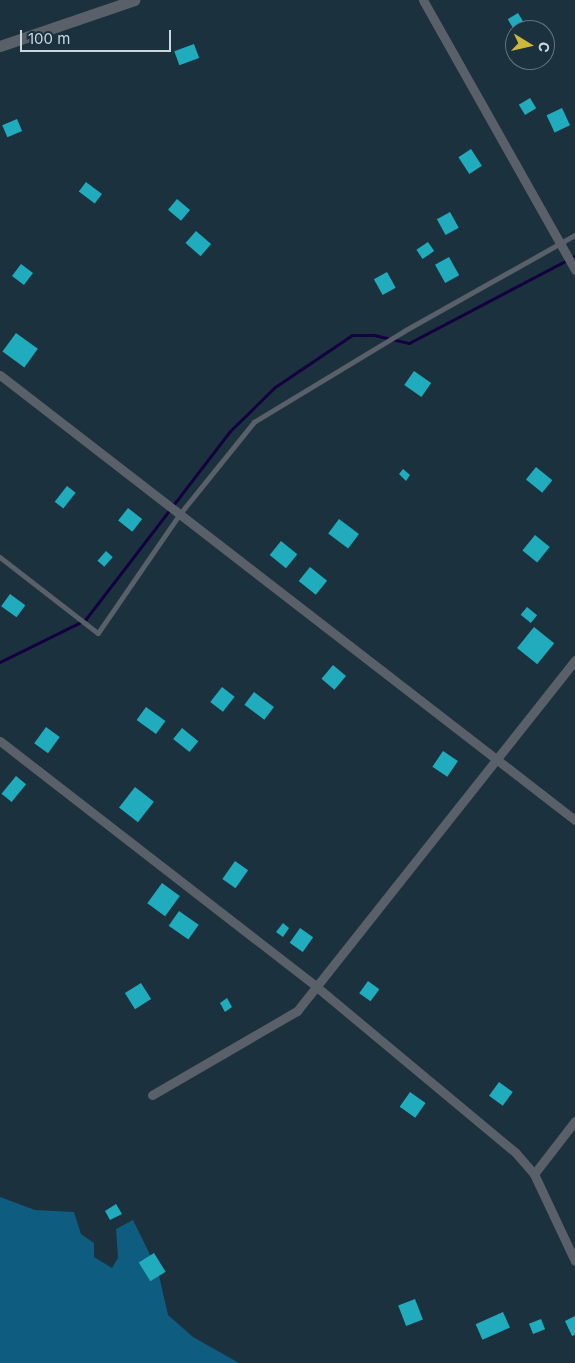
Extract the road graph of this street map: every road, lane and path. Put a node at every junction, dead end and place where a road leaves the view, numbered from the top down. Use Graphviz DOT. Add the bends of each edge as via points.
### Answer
graph roads {
  1 [pos="134,0"];
  2 [pos="423,0"];
  3 [pos="0,46"];
  4 [pos="575,235"];
  5 [pos="560,244"];
  6 [pos="575,270"];
  7 [pos="0,375"];
  8 [pos="179,515"];
  9 [pos="0,557"];
  10 [pos="575,660"];
  11 [pos="0,741"];
  12 [pos="494,759"];
  13 [pos="575,820"];
  14 [pos="318,988"];
  15 [pos="152,1095"];
  16 [pos="575,1121"];
  17 [pos="534,1174"];
  18 [pos="575,1261"];
  1 -- 3 [label="street"];
  2 -- 5 [label="street"];
  4 -- 5 [label="lane"];
  5 -- 6 [label="street"];
  5 -- 8 [label="lane" via="404,331 254,422"];
  7 -- 8 [label="street"];
  8 -- 9 [label="lane" via="98,633"];
  8 -- 12 [label="street"];
  10 -- 12 [label="street"];
  11 -- 14 [label="street"];
  12 -- 13 [label="street"];
  12 -- 14 [label="street"];
  14 -- 15 [label="street" via="296,1011"];
  14 -- 17 [label="street" via="515,1152"];
  16 -- 17 [label="street"];
  17 -- 18 [label="street"];
}
